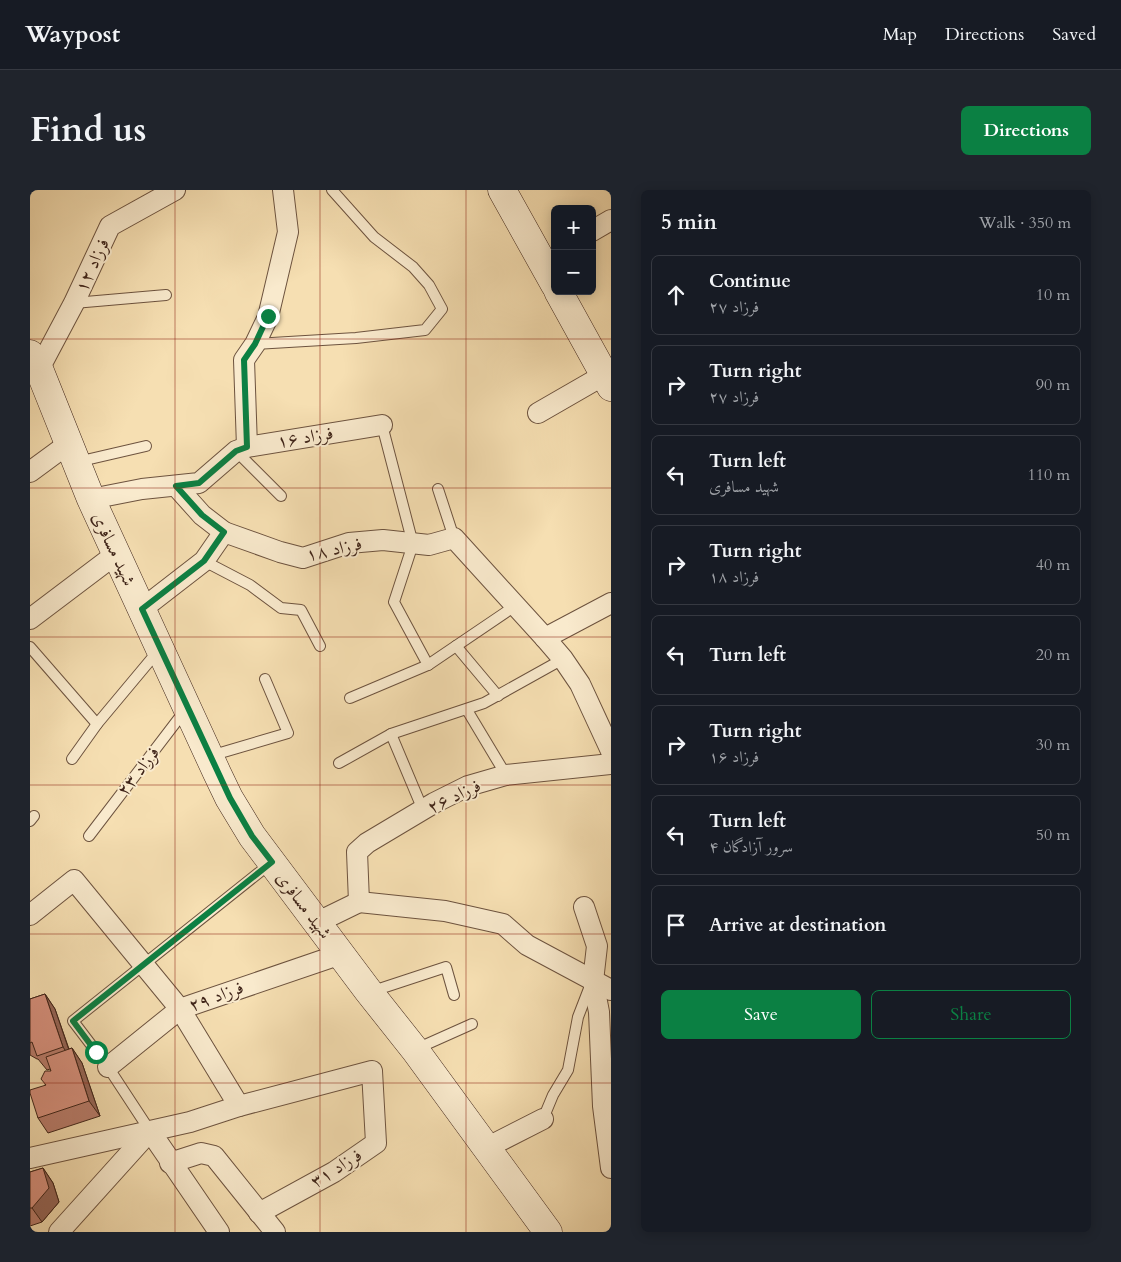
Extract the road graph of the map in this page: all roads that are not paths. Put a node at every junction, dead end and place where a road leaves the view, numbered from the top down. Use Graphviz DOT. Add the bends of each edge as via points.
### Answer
graph roads {
  1 [pos="174,190"];
  2 [pos="283,190"];
  3 [pos="332,190"];
  4 [pos="502,190"];
  5 [pos="611,220"];
  6 [pos="596,229"];
  7 [pos="548,256"];
  8 [pos="551,268"];
  9 [pos="166,295"];
  10 [pos="560,295"];
  11 [pos="74,304"];
  12 [pos="255,344"];
  13 [pos="34,361"];
  14 [pos="608,381"];
  15 [pos="538,413"];
  16 [pos="382,425"];
  17 [pos="146,446"];
  18 [pos="242,449"];
  19 [pos="72,453"];
  20 [pos="30,472"];
  21 [pos="176,486"];
  22 [pos="438,489"];
  23 [pos="281,496"];
  24 [pos="91,499"];
  25 [pos="224,532"];
  26 [pos="454,538"];
  27 [pos="413,544"];
  28 [pos="116,554"];
  29 [pos="204,561"];
  30 [pos="611,603"];
  31 [pos="515,606"];
  32 [pos="142,609"];
  33 [pos="30,618"];
  34 [pos="545,638"];
  35 [pos="320,646"];
  36 [pos="456,646"];
  37 [pos="30,647"];
  38 [pos="160,648"];
  39 [pos="563,659"];
  40 [pos="428,665"];
  41 [pos="265,679"];
  42 [pos="498,696"];
  43 [pos="350,698"];
  44 [pos="188,707"];
  45 [pos="467,710"];
  46 [pos="97,724"];
  47 [pos="392,734"];
  48 [pos="611,751"];
  49 [pos="210,756"];
  50 [pos="72,759"];
  51 [pos="339,763"];
  52 [pos="611,764"];
  53 [pos="506,775"];
  54 [pos="422,810"];
  55 [pos="89,836"];
  56 [pos="272,862"];
  57 [pos="359,902"];
  58 [pos="584,907"];
  59 [pos="30,915"];
  60 [pos="318,922"];
  61 [pos="341,954"];
  62 [pos="143,966"];
  63 [pos="593,981"];
  64 [pos="611,990"];
  65 [pos="369,992"];
  66 [pos="454,995"];
  67 [pos="180,1009"];
  68 [pos="472,1024"];
  69 [pos="415,1050"];
  70 [pos="108,1068"];
  71 [pos="239,1106"];
  72 [pos="543,1119"];
  73 [pos="150,1131"];
  74 [pos="486,1148"];
  75 [pos="30,1158"];
  76 [pos="170,1163"];
  77 [pos="611,1168"];
  78 [pos="259,1213"];
  79 [pos="59,1232"];
  80 [pos="219,1232"];
  81 [pos="275,1232"];
  82 [pos="548,1232"];
  1 -- 11 [label="street, فرزاد ۱۲" via="110,226"];
  2 -- 12 [label="street" via="288,232 268,316"];
  3 -- 12 [label="lane" via="374,237 413,267 429,285 442,309 425,330"];
  4 -- 7 [label="street"];
  5 -- 6 [label="street"];
  7 -- 8 [label="street"];
  9 -- 11 [label="lane"];
  10 -- 14 [label="street"];
  11 -- 13 [label="street, فرزاد ۱۲"];
  12 -- 18 [label="street" via="244,360"];
  13 -- 19 [label="street, شهید مسافری"];
  14 -- 15 [label="street"];
  16 -- 18 [label="street, فرزاد ۱۶"];
  16 -- 27 [label="lane"];
  17 -- 19 [label="lane"];
  18 -- 21 [label="street" via="199,483"];
  18 -- 23 [label="lane"];
  19 -- 20 [label="street"];
  19 -- 24 [label="street, شهید مسافری"];
  21 -- 24 [label="street"];
  21 -- 25 [label="street, فرزاد ۱۸" via="202,515"];
  22 -- 26 [label="lane"];
  24 -- 28 [label="street, شهید مسافری"];
  25 -- 27 [label="street, فرزاد ۱۸" via="304,558 349,543 383,540"];
  25 -- 29 [label="street"];
  26 -- 27 [label="street, فرزاد ۱۸" via="429,545"];
  26 -- 31 [label="street"];
  27 -- 40 [label="lane" via="394,602"];
  28 -- 32 [label="street, شهید مسافری"];
  28 -- 33 [label="street"];
  29 -- 32 [label="street"];
  29 -- 35 [label="lane" via="250,585 281,608 301,610"];
  30 -- 34 [label="street"];
  31 -- 34 [label="street"];
  31 -- 36 [label="lane"];
  32 -- 38 [label="street, شهید مسافری"];
  34 -- 39 [label="street"];
  36 -- 40 [label="lane"];
  36 -- 42 [label="lane"];
  37 -- 46 [label="lane"];
  38 -- 44 [label="street, شهید مسافری"];
  38 -- 46 [label="lane"];
  39 -- 42 [label="lane"];
  39 -- 48 [label="street" via="580,684"];
  40 -- 43 [label="lane"];
  41 -- 49 [label="lane" via="288,733"];
  42 -- 45 [label="lane"];
  44 -- 49 [label="street, شهید مسافری"];
  44 -- 55 [label="lane, فرزاد ۲۳"];
  45 -- 47 [label="lane"];
  45 -- 53 [label="lane"];
  46 -- 50 [label="lane"];
  47 -- 51 [label="lane"];
  47 -- 54 [label="lane"];
  49 -- 56 [label="street, شهید مسافری" via="252,836"];
  52 -- 53 [label="street, فرزاد ۲۶"];
  53 -- 54 [label="street, فرزاد ۲۶" via="468,786"];
  54 -- 57 [label="street, فرزاد ۲۶" via="357,852"];
  56 -- 60 [label="street, شهید مسافری"];
  56 -- 62 [label="lane"];
  57 -- 60 [label="street"];
  57 -- 63 [label="street" via="445,911 503,924 527,945"];
  58 -- 63 [label="street" via="597,946"];
  59 -- 62 [label="street" via="74,880"];
  60 -- 61 [label="street, شهید مسافری"];
  61 -- 65 [label="street, شهید مسافری"];
  61 -- 67 [label="street, فرزاد ۲۹"];
  62 -- 67 [label="street"];
  62 -- 70 [label="lane" via="73,1021"];
  63 -- 64 [label="street"];
  63 -- 72 [label="lane" via="578,1017 568,1070"];
  63 -- 77 [label="street" via="599,1012 603,1106"];
  65 -- 66 [label="lane" via="446,967"];
  65 -- 69 [label="street, شهید مسافری"];
  67 -- 70 [label="street, فرزاد ۲۹"];
  67 -- 71 [label="street"];
  68 -- 69 [label="lane"];
  69 -- 74 [label="street, شهید مسافری"];
  70 -- 73 [label="lane"];
  71 -- 73 [label="street"];
  71 -- 78 [label="street, فرزاد ۳۱" via="372,1071 376,1143 334,1172"];
  72 -- 74 [label="street"];
  73 -- 75 [label="street"];
  73 -- 76 [label="street"];
  73 -- 79 [label="street"];
  74 -- 82 [label="street, شهید مسافری"];
  76 -- 78 [label="street" via="201,1153 214,1156"];
  76 -- 80 [label="street"];
  78 -- 81 [label="street"];
}
